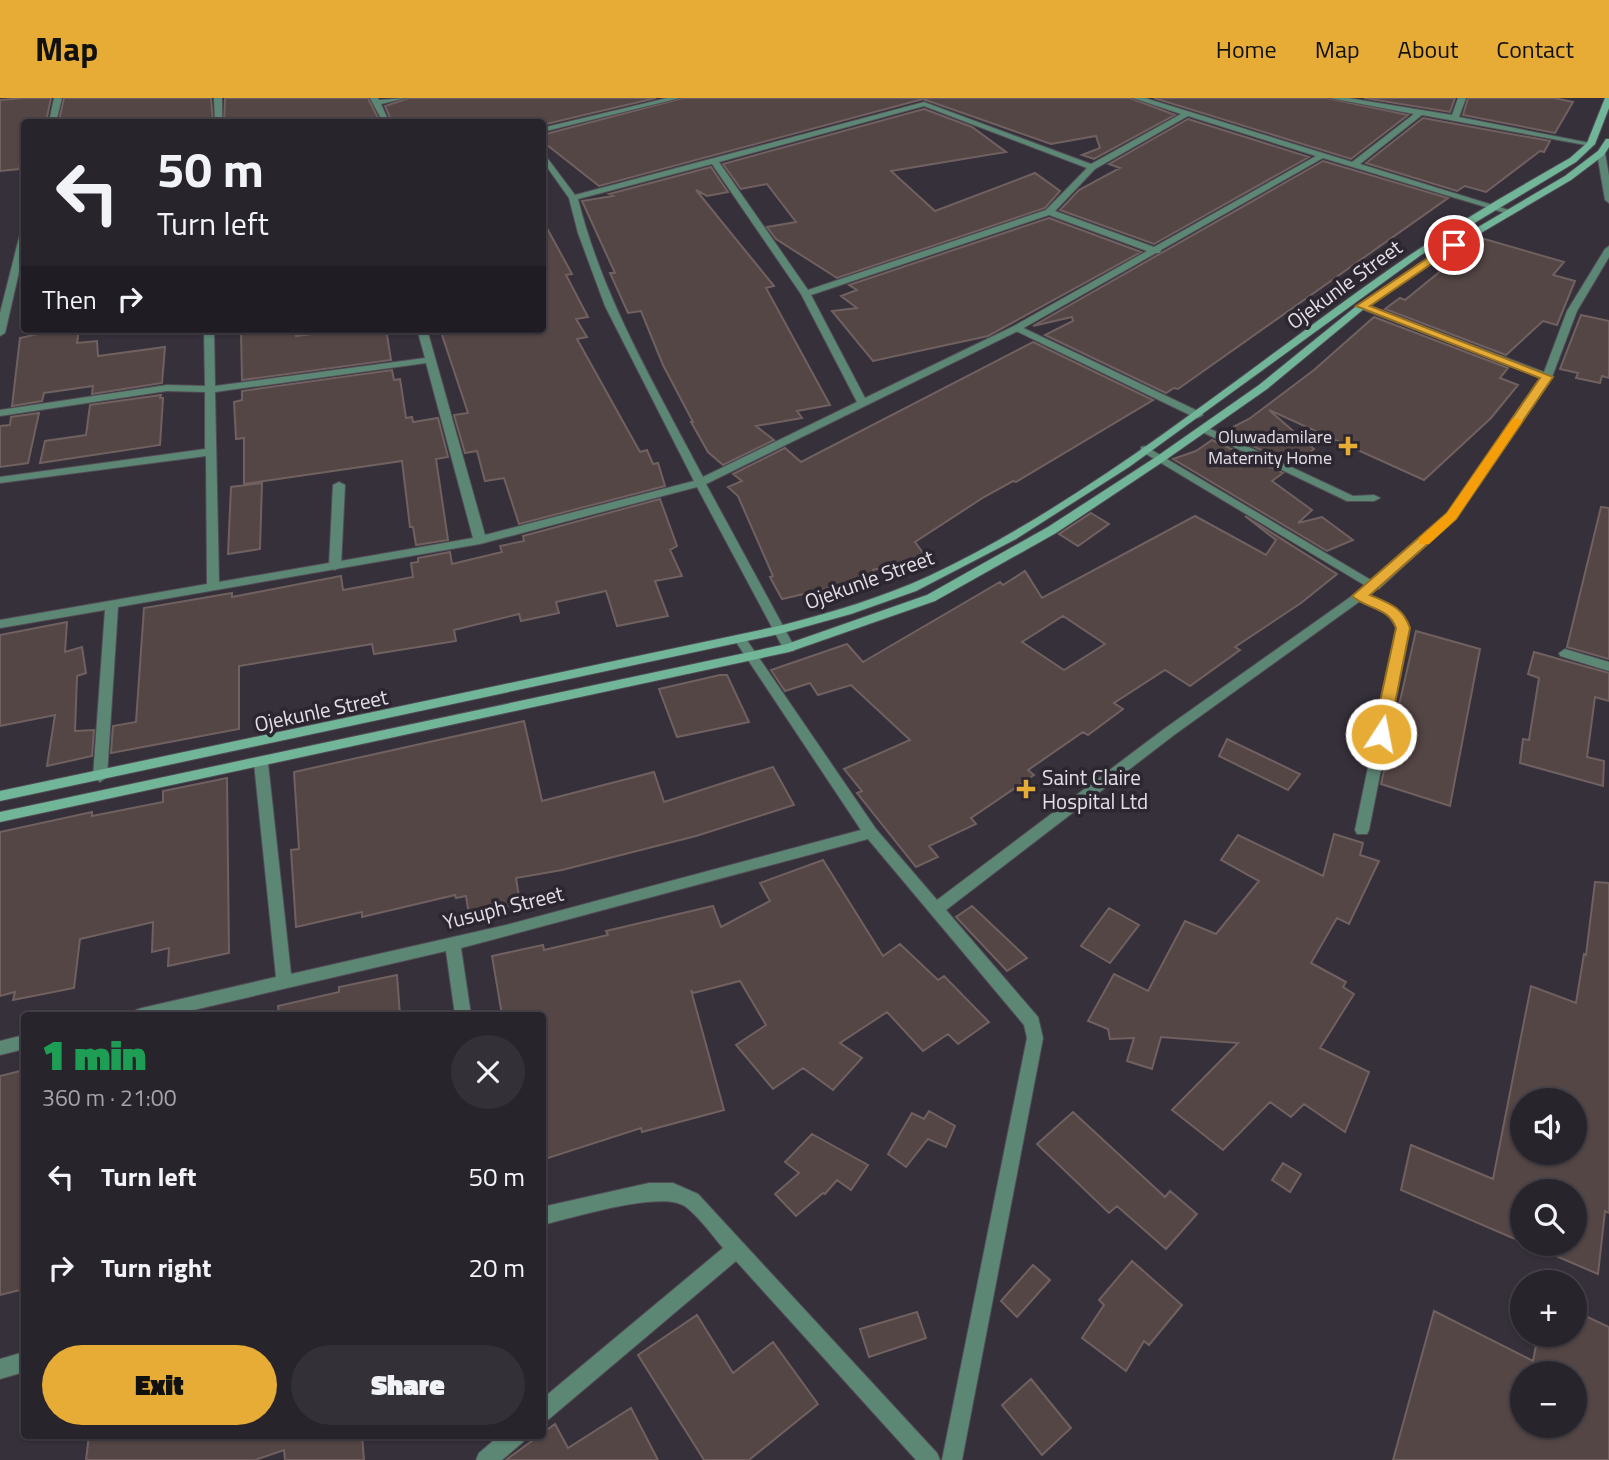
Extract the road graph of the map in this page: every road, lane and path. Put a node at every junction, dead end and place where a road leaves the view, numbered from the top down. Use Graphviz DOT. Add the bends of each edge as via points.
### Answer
graph roads {
  1 [pos="58,98"];
  2 [pos="218,98"];
  3 [pos="402,98"];
  4 [pos="676,98"];
  5 [pos="910,98"];
  6 [pos="1137,98"];
  7 [pos="1334,98"];
  8 [pos="1462,98"];
  9 [pos="1609,98"];
  10 [pos="375,101"];
  11 [pos="924,104"];
  12 [pos="1421,113"];
  13 [pos="1187,114"];
  14 [pos="1455,118"];
  15 [pos="53,119"];
  16 [pos="219,119"];
  17 [pos="384,119"];
  18 [pos="546,129"];
  19 [pos="1609,141"];
  20 [pos="1591,144"];
  21 [pos="1601,153"];
  22 [pos="1323,155"];
  23 [pos="546,159"];
  24 [pos="714,161"];
  25 [pos="1355,164"];
  26 [pos="1092,167"];
  27 [pos="573,198"];
  28 [pos="1609,200"];
  29 [pos="1494,208"];
  30 [pos="1049,212"];
  31 [pos="1509,213"];
  32 [pos="21,246"];
  33 [pos="1609,249"];
  34 [pos="1157,251"];
  35 [pos="806,294"];
  36 [pos="1362,306"];
  37 [pos="1017,328"];
  38 [pos="0,333"];
  39 [pos="209,333"];
  40 [pos="423,333"];
  41 [pos="429,360"];
  42 [pos="1547,377"];
  43 [pos="213,389"];
  44 [pos="863,405"];
  45 [pos="0,413"];
  46 [pos="1198,415"];
  47 [pos="1204,429"];
  48 [pos="1145,449"];
  49 [pos="209,452"];
  50 [pos="1160,459"];
  51 [pos="0,480"];
  52 [pos="700,483"];
  53 [pos="339,485"];
  54 [pos="1374,498"];
  55 [pos="480,540"];
  56 [pos="335,566"];
  57 [pos="213,585"];
  58 [pos="1375,586"];
  59 [pos="1359,596"];
  60 [pos="112,605"];
  61 [pos="0,624"];
  62 [pos="779,630"];
  63 [pos="740,639"];
  64 [pos="789,648"];
  65 [pos="1565,653"];
  66 [pos="750,657"];
  67 [pos="1609,667"];
  68 [pos="261,762"];
  69 [pos="100,777"];
  70 [pos="0,796"];
  71 [pos="0,817"];
  72 [pos="1362,830"];
  73 [pos="871,833"];
  74 [pos="936,909"];
  75 [pos="453,943"];
  76 [pos="284,982"];
  77 [pos="155,1012"];
  78 [pos="463,1012"];
  79 [pos="21,1043"];
  80 [pos="0,1048"];
  81 [pos="546,1215"];
  82 [pos="737,1248"];
  83 [pos="21,1363"];
  84 [pos="0,1369"];
  85 [pos="546,1409"];
  86 [pos="511,1439"];
  87 [pos="486,1460"];
  88 [pos="930,1460"];
  89 [pos="952,1460"];
  1 -- 15 [label="street"];
  2 -- 16 [label="street"];
  3 -- 10 [label="street"];
  4 -- 18 [label="street"];
  5 -- 11 [label="street"];
  6 -- 13 [label="street"];
  7 -- 12 [label="street"];
  8 -- 14 [label="street"];
  9 -- 20 [label="street"];
  10 -- 17 [label="street"];
  11 -- 24 [label="street"];
  11 -- 26 [label="street"];
  12 -- 14 [label="street"];
  12 -- 25 [label="street"];
  13 -- 22 [label="street"];
  13 -- 26 [label="street"];
  14 -- 20 [label="street"];
  19 -- 21 [label="street, Ojekunle Street"];
  20 -- 29 [label="street, Ojekunle Street"];
  21 -- 28 [label="street"];
  21 -- 31 [label="street, Ojekunle Street"];
  22 -- 25 [label="street"];
  22 -- 34 [label="street"];
  23 -- 27 [label="street"];
  24 -- 27 [label="street"];
  24 -- 35 [label="street"];
  25 -- 29 [label="street"];
  26 -- 30 [label="street"];
  27 -- 52 [label="street" via="579,228 612,307"];
  29 -- 31 [label="street"];
  29 -- 46 [label="street, Ojekunle Street" via="1398,267"];
  30 -- 34 [label="street"];
  30 -- 35 [label="street"];
  31 -- 36 [label="street, Ojekunle Street"];
  32 -- 38 [label="street"];
  33 -- 42 [label="street" via="1572,311"];
  34 -- 37 [label="street"];
  35 -- 44 [label="street"];
  36 -- 42 [label="street"];
  36 -- 47 [label="street, Ojekunle Street"];
  37 -- 44 [label="street"];
  37 -- 46 [label="street"];
  39 -- 43 [label="street"];
  40 -- 41 [label="street"];
  41 -- 43 [label="street"];
  41 -- 55 [label="street"];
  42 -- 58 [label="street" via="1451,516"];
  43 -- 45 [label="street" via="167,388"];
  43 -- 49 [label="street"];
  44 -- 52 [label="street"];
  46 -- 48 [label="street, Ojekunle Street"];
  47 -- 50 [label="street, Ojekunle Street"];
  47 -- 54 [label="street" via="1341,495 1358,501"];
  48 -- 50 [label="street"];
  48 -- 62 [label="street, Ojekunle Street" via="954,568 884,599"];
  49 -- 51 [label="street"];
  49 -- 57 [label="street"];
  50 -- 58 [label="street"];
  50 -- 64 [label="street, Ojekunle Street" via="967,580 892,613"];
  52 -- 55 [label="street"];
  52 -- 62 [label="street"];
  53 -- 56 [label="street"];
  55 -- 56 [label="street"];
  56 -- 57 [label="street"];
  57 -- 60 [label="street"];
  58 -- 59 [label="street"];
  59 -- 72 [label="street" via="1391,610 1400,617 1403,628"];
  59 -- 74 [label="street" via="1169,732"];
  60 -- 61 [label="street"];
  60 -- 69 [label="street"];
  62 -- 63 [label="street, Ojekunle Street"];
  62 -- 64 [label="street"];
  63 -- 66 [label="street"];
  63 -- 69 [label="street, Ojekunle Street"];
  64 -- 66 [label="street, Ojekunle Street"];
  65 -- 67 [label="street"];
  66 -- 68 [label="street, Ojekunle Street"];
  66 -- 73 [label="street"];
  68 -- 71 [label="street, Ojekunle Street"];
  68 -- 76 [label="street"];
  69 -- 70 [label="street, Ojekunle Street"];
  73 -- 74 [label="street"];
  73 -- 75 [label="street, Yusuph Street"];
  74 -- 89 [label="street" via="1032,1022 1035,1038"];
  75 -- 76 [label="street, Yusuph Street"];
  75 -- 78 [label="street"];
  76 -- 77 [label="street, Yusuph Street"];
  79 -- 80 [label="street"];
  81 -- 82 [label="street" via="649,1192 673,1192 692,1200"];
  82 -- 85 [label="street"];
  82 -- 88 [label="street"];
  83 -- 84 [label="street"];
  86 -- 87 [label="street"];
}
